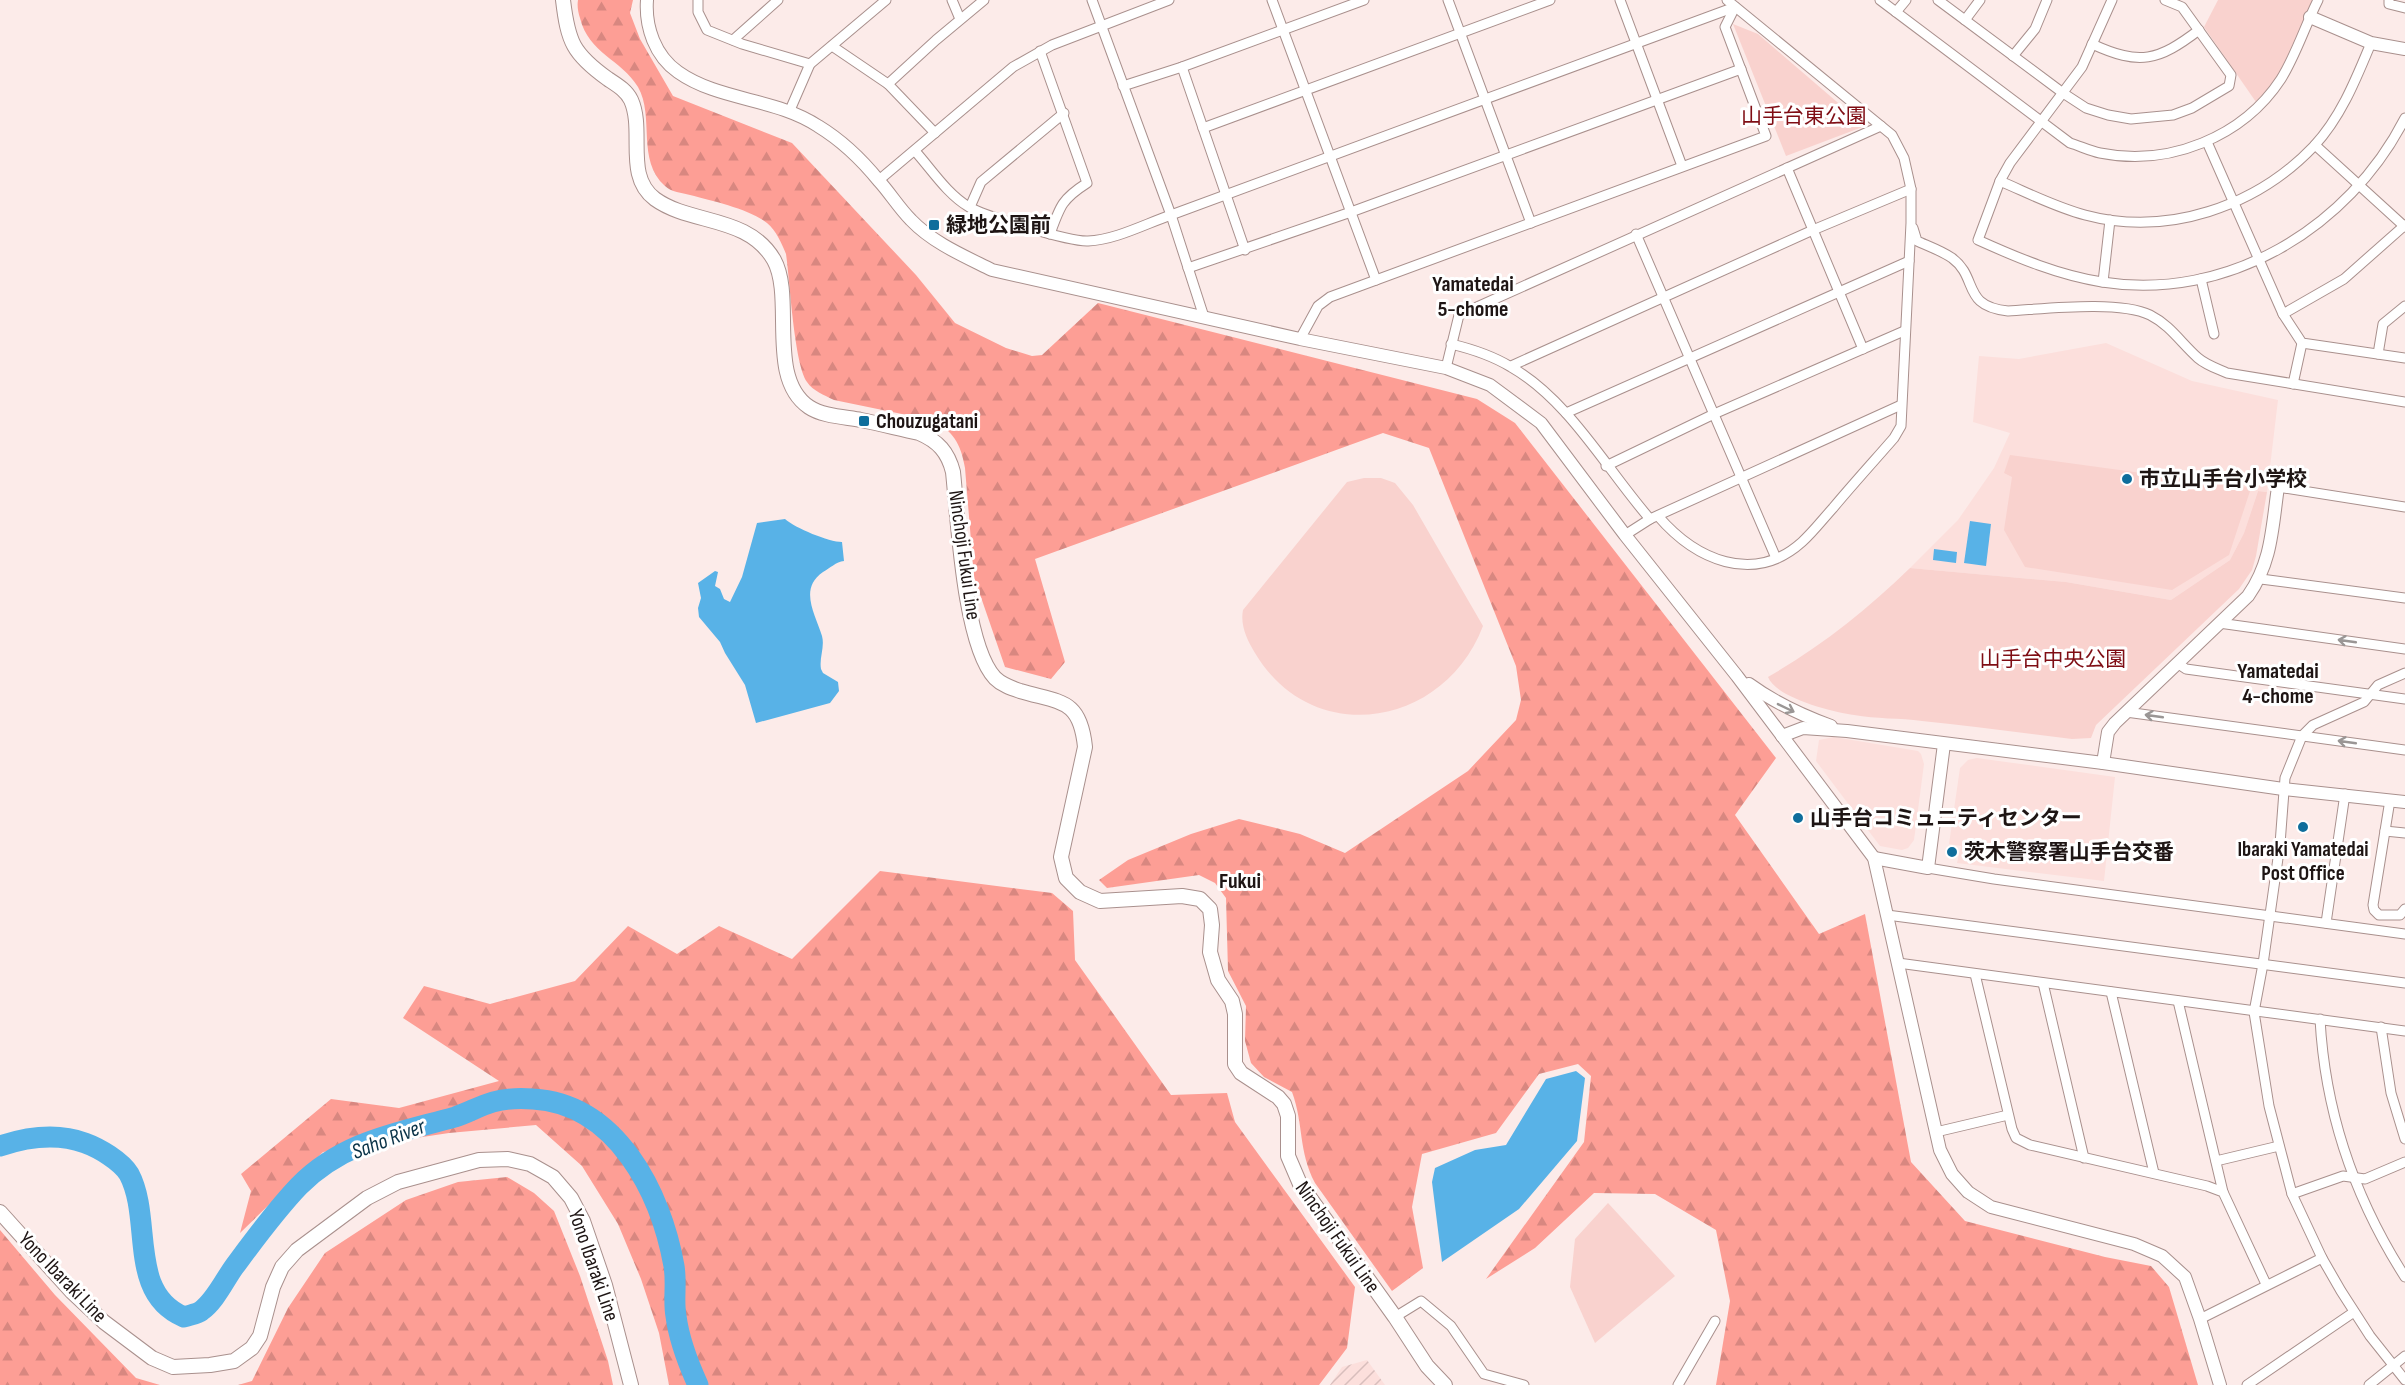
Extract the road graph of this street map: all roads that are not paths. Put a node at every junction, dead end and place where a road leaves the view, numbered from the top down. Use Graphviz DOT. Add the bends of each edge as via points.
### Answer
graph roads {
  1 [pos="563,0"];
  2 [pos="646,0"];
  3 [pos="699,0"];
  4 [pos="778,0"];
  5 [pos="886,0"];
  6 [pos="952,0"];
  7 [pos="984,0"];
  8 [pos="1092,0"];
  9 [pos="1170,0"];
  10 [pos="1272,0"];
  11 [pos="1364,0"];
  12 [pos="1448,0"];
  13 [pos="1550,0"];
  14 [pos="1620,0"];
  15 [pos="1727,0"];
  16 [pos="1880,0"];
  17 [pos="1905,0"];
  18 [pos="1938,0"];
  19 [pos="1980,0"];
  20 [pos="2047,0"];
  21 [pos="2112,0"];
  22 [pos="2165,0"];
  23 [pos="2318,0"];
  24 [pos="2389,0"];
  25 [pos="1735,7"];
  26 [pos="2405,8"];
  27 [pos="1896,12"];
  28 [pos="2310,17"];
  29 [pos="960,19"];
  30 [pos="1965,20"];
  31 [pos="1100,25"];
  32 [pos="1284,29"];
  33 [pos="2199,30"];
  34 [pos="1460,32"];
  35 [pos="733,40"];
  36 [pos="1636,42"];
  37 [pos="2371,43"];
  38 [pos="2092,44"];
  39 [pos="832,46"];
  40 [pos="2405,49"];
  41 [pos="1040,51"];
  42 [pos="2013,56"];
  43 [pos="810,64"];
  44 [pos="1182,67"];
  45 [pos="1741,69"];
  46 [pos="888,84"];
  47 [pos="1123,86"];
  48 [pos="1306,88"];
  49 [pos="2063,93"];
  50 [pos="1658,99"];
  51 [pos="1485,101"];
  52 [pos="790,110"];
  53 [pos="1064,113"];
  54 [pos="2405,118"];
  55 [pos="2041,123"];
  56 [pos="1881,126"];
  57 [pos="1203,128"];
  58 [pos="935,133"];
  59 [pos="2207,142"];
  60 [pos="2315,145"];
  61 [pos="915,152"];
  62 [pos="1505,155"];
  63 [pos="1332,157"];
  64 [pos="1682,166"];
  65 [pos="1787,168"];
  66 [pos="879,180"];
  67 [pos="2000,181"];
  68 [pos="2360,186"];
  69 [pos="1911,189"];
  70 [pos="1226,195"];
  71 [pos="2234,204"];
  72 [pos="970,207"];
  73 [pos="1351,212"];
  74 [pos="1171,216"];
  75 [pos="2110,220"];
  76 [pos="1531,223"];
  77 [pos="1911,223"];
  78 [pos="2405,226"];
  79 [pos="1813,230"];
  80 [pos="1050,234"];
  81 [pos="1636,234"];
  82 [pos="1245,250"];
  83 [pos="2259,260"];
  84 [pos="1909,261"];
  85 [pos="1188,268"];
  86 [pos="2202,279"];
  87 [pos="1376,280"];
  88 [pos="2103,282"];
  89 [pos="1840,292"];
  90 [pos="1663,298"];
  91 [pos="2405,306"];
  92 [pos="2283,314"];
  93 [pos="1204,316"];
  94 [pos="1904,331"];
  95 [pos="2214,334"];
  96 [pos="1300,339"];
  97 [pos="2302,343"];
  98 [pos="1451,344"];
  99 [pos="1863,349"];
  100 [pos="2378,354"];
  101 [pos="1688,357"];
  102 [pos="2405,357"];
  103 [pos="1511,366"];
  104 [pos="1446,368"];
  105 [pos="2293,384"];
  106 [pos="2405,402"];
  107 [pos="1901,405"];
  108 [pos="1566,413"];
  109 [pos="1714,414"];
  110 [pos="1606,466"];
  111 [pos="1741,477"];
  112 [pos="2278,487"];
  113 [pos="2405,507"];
  114 [pos="1654,517"];
  115 [pos="1625,535"];
  116 [pos="1776,558"];
  117 [pos="2260,579"];
  118 [pos="2405,597"];
  119 [pos="2219,623"];
  120 [pos="2405,649"];
  121 [pos="2177,663"];
  122 [pos="2405,673"];
  123 [pos="1737,675"];
  124 [pos="2370,694"];
  125 [pos="2405,699"];
  126 [pos="2126,712"];
  127 [pos="1847,731"];
  128 [pos="1782,736"];
  129 [pos="2302,736"];
  130 [pos="1944,744"];
  131 [pos="2405,750"];
  132 [pos="2103,763"];
  133 [pos="2283,789"];
  134 [pos="2345,794"];
  135 [pos="2390,800"];
  136 [pos="2405,802"];
  137 [pos="2385,831"];
  138 [pos="2405,833"];
  139 [pos="1874,858"];
  140 [pos="1928,868"];
  141 [pos="2405,909"];
  142 [pos="1887,915"];
  143 [pos="2269,916"];
  144 [pos="2326,923"];
  145 [pos="2405,934"];
  146 [pos="1898,963"];
  147 [pos="2263,964"];
  148 [pos="1975,974"];
  149 [pos="2405,982"];
  150 [pos="2043,983"];
  151 [pos="2111,992"];
  152 [pos="2178,1001"];
  153 [pos="2254,1012"];
  154 [pos="2320,1019"];
  155 [pos="2381,1027"];
  156 [pos="2405,1030"];
  157 [pos="2008,1115"];
  158 [pos="1936,1132"];
  159 [pos="2405,1139"];
  160 [pos="2278,1146"];
  161 [pos="2084,1158"];
  162 [pos="2216,1161"];
  163 [pos="2405,1162"];
  164 [pos="2154,1173"];
  165 [pos="2352,1178"];
  166 [pos="2223,1192"];
  167 [pos="2292,1194"];
  168 [pos="0,1212"];
  169 [pos="2322,1258"];
  170 [pos="2405,1277"];
  171 [pos="2266,1284"];
  172 [pos="2354,1312"];
  173 [pos="1395,1317"];
  174 [pos="2200,1319"];
  175 [pos="1715,1321"];
  176 [pos="2405,1356"];
  177 [pos="2393,1367"];
  178 [pos="2405,1380"];
  179 [pos="631,1385"];
  180 [pos="1445,1385"];
  181 [pos="1524,1385"];
  182 [pos="1678,1385"];
  183 [pos="2220,1385"];
  184 [pos="2247,1385"];
  185 [pos="2369,1385"];
  1 -- 173 [label="main road, Ninchoji Fukui Line" via="570,42 594,69 625,90 631,101 642,185 653,198 670,208 737,228 774,260 785,359 789,380 800,397 809,407 831,414 919,433 944,449 953,472 963,578 986,665 1009,688 1066,703 1078,716 1083,731 1085,747 1061,857 1066,878 1080,892 1100,902 1182,896 1200,899 1210,909 1210,952 1218,980 1232,1001 1235,1014 1235,1064 1241,1073 1284,1104 1292,1170"];
  2 -- 52 [label="street" via="646,17 657,51 677,72 704,86"];
  3 -- 35 [label="street" via="698,12 708,30"];
  4 -- 35 [label="street"];
  5 -- 39 [label="street"];
  6 -- 29 [label="street"];
  7 -- 29 [label="street"];
  8 -- 31 [label="street"];
  9 -- 31 [label="street"];
  10 -- 32 [label="street"];
  11 -- 32 [label="street"];
  12 -- 34 [label="street"];
  13 -- 34 [label="street"];
  14 -- 36 [label="street"];
  15 -- 25 [label="street"];
  16 -- 27 [label="street"];
  17 -- 27 [label="street"];
  18 -- 30 [label="street"];
  19 -- 30 [label="street"];
  20 -- 42 [label="street" via="2035,29"];
  21 -- 38 [label="street"];
  22 -- 33 [label="street" via="2182,7"];
  23 -- 28 [label="street"];
  24 -- 26 [label="street"];
  25 -- 36 [label="street"];
  25 -- 45 [label="street" via="1725,27"];
  25 -- 56 [label="street"];
  27 -- 55 [label="street"];
  28 -- 37 [label="street"];
  28 -- 59 [label="street" via="2282,77 2267,98 2231,129"];
  29 -- 46 [label="street"];
  30 -- 42 [label="street"];
  31 -- 41 [label="street"];
  31 -- 47 [label="street"];
  32 -- 44 [label="street"];
  32 -- 48 [label="street"];
  33 -- 38 [label="street" via="2164,54 2148,58 2129,57"];
  33 -- 49 [label="street" via="2230,75 2229,86 2192,108 2173,115 2131,119 2086,108"];
  34 -- 48 [label="street"];
  34 -- 51 [label="street"];
  35 -- 43 [label="street"];
  36 -- 50 [label="street"];
  36 -- 51 [label="street"];
  37 -- 40 [label="street"];
  37 -- 60 [label="street" via="2340,111"];
  38 -- 49 [label="street" via="2082,67"];
  39 -- 43 [label="street"];
  39 -- 46 [label="street"];
  41 -- 53 [label="street"];
  41 -- 58 [label="street" via="1013,67"];
  42 -- 49 [label="street"];
  43 -- 52 [label="street"];
  44 -- 47 [label="street"];
  44 -- 57 [label="street"];
  45 -- 50 [label="street"];
  45 -- 64 [label="street" via="1766,136"];
  46 -- 58 [label="street"];
  47 -- 74 [label="street"];
  48 -- 57 [label="street"];
  48 -- 63 [label="street"];
  49 -- 55 [label="street"];
  50 -- 62 [label="street"];
  50 -- 64 [label="street"];
  51 -- 62 [label="street"];
  51 -- 63 [label="street"];
  52 -- 66 [label="street" via="843,143"];
  53 -- 72 [label="street" via="981,182"];
  53 -- 80 [label="street" via="1087,183 1060,206"];
  54 -- 68 [label="street"];
  55 -- 59 [label="street" via="2070,143 2101,153 2137,156 2180,151"];
  55 -- 67 [label="street"];
  56 -- 65 [label="street"];
  56 -- 69 [label="street" via="1892,135 1904,158"];
  57 -- 70 [label="street"];
  58 -- 61 [label="street"];
  59 -- 71 [label="street"];
  60 -- 68 [label="street"];
  60 -- 71 [label="street" via="2264,187"];
  61 -- 66 [label="street"];
  61 -- 72 [label="street" via="946,188"];
  62 -- 73 [label="street"];
  62 -- 76 [label="street"];
  63 -- 70 [label="street"];
  63 -- 73 [label="street"];
  64 -- 76 [label="street"];
  65 -- 79 [label="street"];
  65 -- 81 [label="street"];
  66 -- 93 [label="street" via="924,232 992,270"];
  67 -- 75 [label="street" via="2050,203"];
  67 -- 88 [label="street" via="1978,240 2022,260"];
  68 -- 78 [label="street"];
  68 -- 83 [label="street" via="2332,214"];
  69 -- 77 [label="street"];
  69 -- 79 [label="street"];
  70 -- 74 [label="street"];
  70 -- 82 [label="street"];
  71 -- 75 [label="street" via="2164,222"];
  71 -- 83 [label="street"];
  72 -- 80 [label="street"];
  73 -- 82 [label="street"];
  73 -- 87 [label="street"];
  74 -- 80 [label="street" via="1111,237 1087,241"];
  74 -- 85 [label="street"];
  75 -- 88 [label="street"];
  76 -- 87 [label="street"];
  77 -- 84 [label="street"];
  77 -- 105 [label="street" via="1917,241 1953,258 1971,291 1992,309 2135,310 2170,329 2200,360 2227,373"];
  78 -- 92 [label="street" via="2344,279"];
  79 -- 89 [label="street"];
  79 -- 90 [label="street"];
  81 -- 90 [label="street"];
  81 -- 98 [label="street" via="1459,315"];
  82 -- 85 [label="street"];
  83 -- 86 [label="street"];
  83 -- 92 [label="street"];
  84 -- 89 [label="street"];
  84 -- 94 [label="street"];
  85 -- 93 [label="street"];
  86 -- 88 [label="street" via="2134,285"];
  86 -- 95 [label="street"];
  87 -- 96 [label="street" via="1330,297 1318,306"];
  89 -- 99 [label="street"];
  89 -- 101 [label="street"];
  90 -- 101 [label="street"];
  90 -- 103 [label="street"];
  91 -- 100 [label="street" via="2383,324"];
  92 -- 97 [label="street"];
  93 -- 96 [label="street"];
  94 -- 99 [label="street"];
  94 -- 107 [label="street"];
  96 -- 104 [label="street"];
  97 -- 100 [label="street"];
  97 -- 105 [label="street"];
  98 -- 103 [label="street"];
  98 -- 104 [label="street"];
  99 -- 109 [label="street"];
  100 -- 102 [label="street"];
  101 -- 108 [label="street"];
  101 -- 109 [label="street"];
  103 -- 108 [label="street"];
  104 -- 115 [label="street" via="1490,385 1541,423"];
  105 -- 106 [label="street"];
  107 -- 111 [label="street"];
  107 -- 116 [label="street" via="1901,426 1894,438 1802,543"];
  108 -- 110 [label="street"];
  109 -- 110 [label="street"];
  109 -- 111 [label="street"];
  110 -- 114 [label="street"];
  111 -- 114 [label="street"];
  111 -- 116 [label="street"];
  112 -- 113 [label="street"];
  112 -- 117 [label="street" via="2268,557"];
  114 -- 115 [label="street"];
  114 -- 116 [label="street" via="1710,558 1748,566"];
  115 -- 123 [label="street"];
  117 -- 118 [label="street"];
  117 -- 119 [label="street"];
  120 -- 119 [label="street, one-way"];
  119 -- 121 [label="street"];
  121 -- 124 [label="street" via="2186,669"];
  121 -- 126 [label="street"];
  122 -- 124 [label="street" via="2378,685"];
  123 -- 127 [label="street, one-way" via="1773,701"];
  123 -- 128 [label="street"];
  124 -- 125 [label="street"];
  124 -- 129 [label="street" via="2364,702 2313,725"];
  129 -- 126 [label="street, one-way"];
  126 -- 132 [label="street" via="2108,732"];
  127 -- 128 [label="street" via="1803,728"];
  127 -- 130 [label="street"];
  128 -- 139 [label="street"];
  131 -- 129 [label="street, one-way"];
  129 -- 133 [label="street"];
  130 -- 132 [label="street"];
  130 -- 140 [label="street"];
  132 -- 133 [label="street"];
  133 -- 134 [label="street"];
  133 -- 143 [label="street" via="2280,844"];
  134 -- 135 [label="street"];
  134 -- 144 [label="street"];
  135 -- 136 [label="street"];
  135 -- 137 [label="street"];
  137 -- 138 [label="street"];
  137 -- 141 [label="street" via="2374,910 2379,915 2400,915"];
  139 -- 140 [label="street"];
  139 -- 142 [label="street"];
  140 -- 143 [label="street"];
  142 -- 146 [label="street"];
  142 -- 147 [label="street"];
  143 -- 144 [label="street"];
  143 -- 147 [label="street"];
  144 -- 145 [label="street"];
  146 -- 148 [label="street"];
  146 -- 158 [label="street"];
  147 -- 149 [label="street"];
  147 -- 153 [label="street"];
  148 -- 150 [label="street"];
  148 -- 157 [label="street"];
  150 -- 151 [label="street"];
  150 -- 161 [label="street"];
  151 -- 152 [label="street"];
  151 -- 164 [label="street"];
  152 -- 153 [label="street"];
  152 -- 162 [label="street"];
  153 -- 154 [label="street"];
  153 -- 160 [label="street"];
  154 -- 155 [label="street"];
  154 -- 165 [label="street" via="2328,1090"];
  155 -- 156 [label="street"];
  155 -- 159 [label="street" via="2391,1093"];
  157 -- 158 [label="street"];
  157 -- 161 [label="street" via="2016,1138"];
  158 -- 174 [label="street" via="1952,1174 1968,1192 1991,1207 2134,1244 2162,1256 2185,1277"];
  160 -- 162 [label="street"];
  160 -- 167 [label="street"];
  161 -- 164 [label="street"];
  162 -- 166 [label="street"];
  163 -- 165 [label="street" via="2365,1179"];
  164 -- 166 [label="street"];
  165 -- 167 [label="street" via="2343,1176"];
  165 -- 170 [label="street"];
  166 -- 171 [label="street"];
  167 -- 169 [label="street"];
  168 -- 179 [label="main road, Yono Ibaraki Line" via="72,1292 152,1358 172,1367 210,1365 234,1361 252,1348 260,1336 282,1267 297,1250 368,1198 398,1182 479,1160 530,1164 554,1177 583,1221 605,1285"];
  169 -- 171 [label="street"];
  169 -- 172 [label="street"];
  171 -- 174 [label="street"];
  172 -- 177 [label="street"];
  172 -- 184 [label="street"];
  173 -- 180 [label="main road, Ninchoji Fukui Line" via="1427,1366"];
  173 -- 181 [label="street" via="1421,1301 1450,1326 1484,1374"];
  174 -- 183 [label="street"];
  175 -- 182 [label="street"];
  176 -- 177 [label="street"];
  177 -- 178 [label="street"];
  177 -- 185 [label="street"];
}
